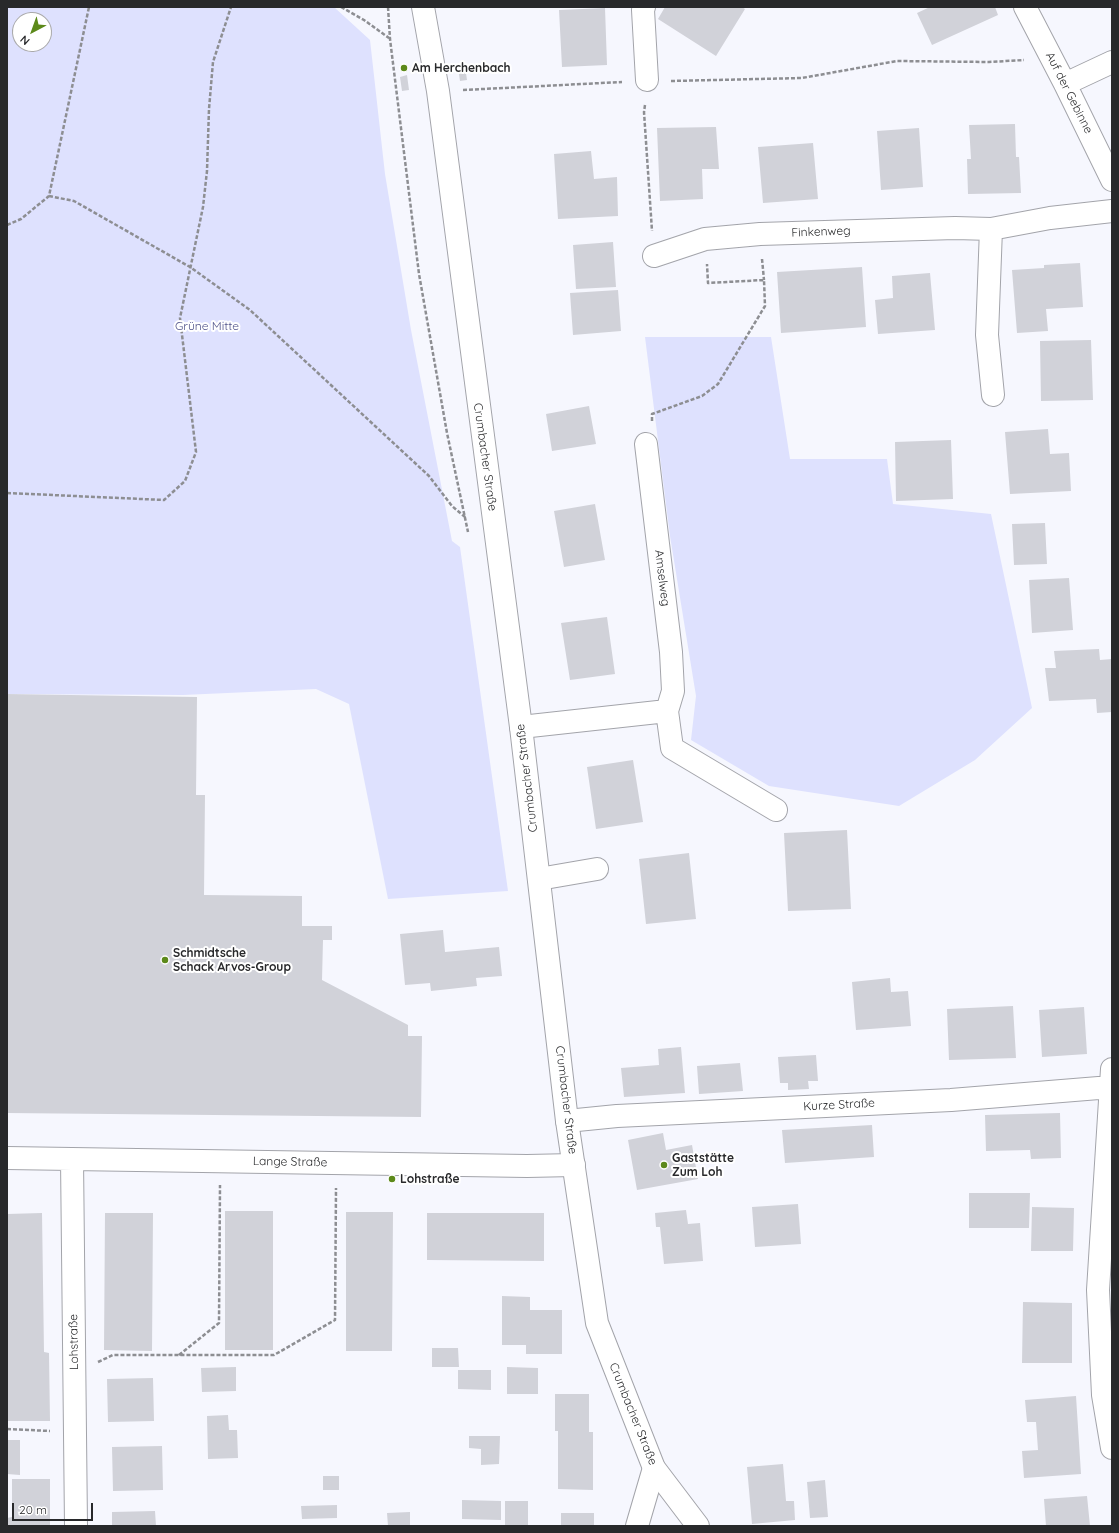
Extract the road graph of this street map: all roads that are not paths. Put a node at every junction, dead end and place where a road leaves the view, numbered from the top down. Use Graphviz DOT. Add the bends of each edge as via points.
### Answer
graph roads {
  1 [pos="423,7"];
  2 [pos="644,7"];
  3 [pos="1025,7"];
  4 [pos="1112,62"];
  5 [pos="647,80"];
  6 [pos="1065,84"];
  7 [pos="1112,180"];
  8 [pos="1112,211"];
  9 [pos="991,229"];
  10 [pos="654,256"];
  11 [pos="993,395"];
  12 [pos="646,444"];
  13 [pos="667,711"];
  14 [pos="521,728"];
  15 [pos="776,810"];
  16 [pos="597,869"];
  17 [pos="539,879"];
  18 [pos="1111,1078"];
  19 [pos="567,1120"];
  20 [pos="7,1158"];
  21 [pos="72,1158"];
  22 [pos="574,1165"];
  23 [pos="1107,1400"];
  24 [pos="1112,1448"];
  25 [pos="654,1468"];
  26 [pos="76,1526"];
  27 [pos="637,1526"];
  28 [pos="698,1526"];
  1 -- 14 [label="street, Crumbacher Straße" via="438,91"];
  2 -- 5 [label="street"];
  3 -- 6 [label="street, Auf der Gebinne"];
  4 -- 6 [label="street"];
  6 -- 7 [label="street, Auf der Gebinne"];
  8 -- 9 [label="street, Finkenweg" via="1050,218"];
  9 -- 10 [label="street, Finkenweg" via="760,234 705,240"];
  9 -- 11 [label="street" via="987,335"];
  12 -- 13 [label="street, Amselweg" via="671,652 673,691"];
  13 -- 14 [label="street"];
  13 -- 15 [label="street, Amselweg" via="672,748"];
  14 -- 17 [label="street, Crumbacher Straße"];
  16 -- 17 [label="street"];
  17 -- 19 [label="street, Crumbacher Straße"];
  18 -- 19 [label="street, Kurze Straße" via="951,1100"];
  18 -- 23 [label="street" via="1098,1290"];
  19 -- 22 [label="street, Crumbacher Straße"];
  20 -- 21 [label="street, Lange Straße"];
  21 -- 22 [label="street, Lange Straße"];
  21 -- 26 [label="street, Lohstraße"];
  22 -- 25 [label="street, Crumbacher Straße" via="597,1323"];
  23 -- 24 [label="street"];
  25 -- 27 [label="street"];
  25 -- 28 [label="street, Crumbacher Straße"];
}
